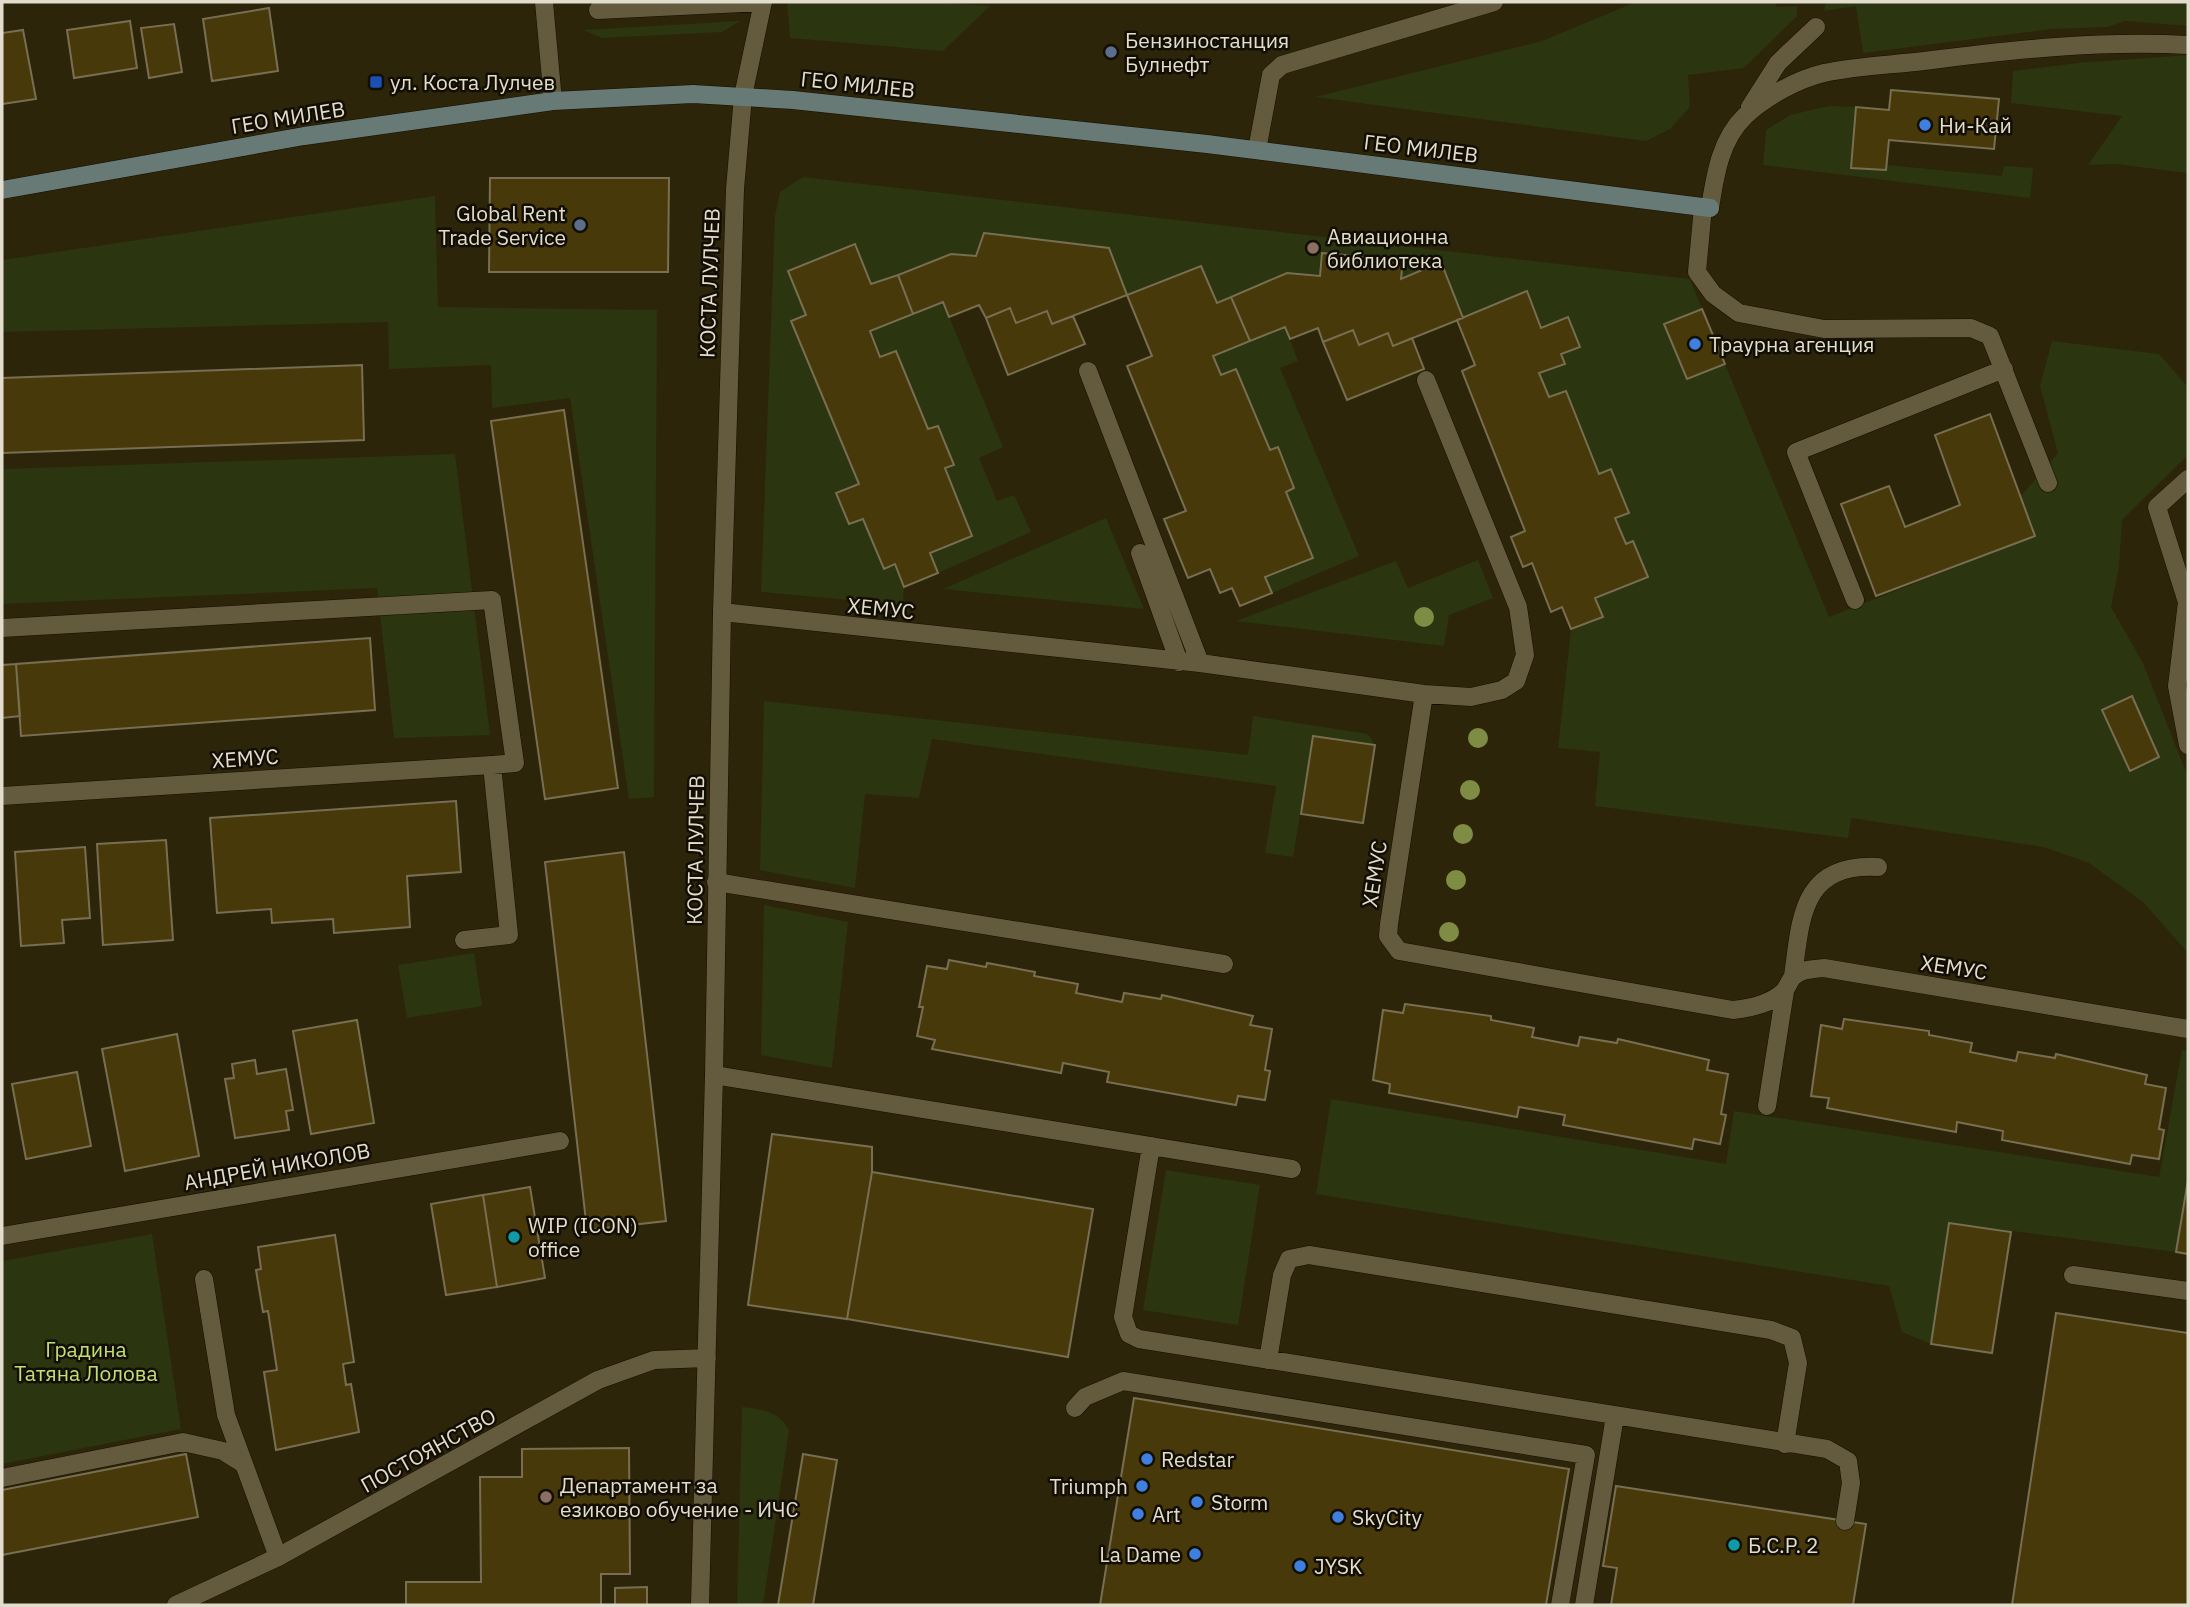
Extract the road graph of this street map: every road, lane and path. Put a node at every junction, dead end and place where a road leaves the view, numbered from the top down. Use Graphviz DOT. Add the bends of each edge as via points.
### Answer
graph roads {
  1 [pos="544,2"];
  2 [pos="763,2"];
  3 [pos="1494,2"];
  4 [pos="598,10"];
  5 [pos="1816,27"];
  6 [pos="2188,45"];
  7 [pos="743,96"];
  8 [pos="553,101"];
  9 [pos="1744,116"];
  10 [pos="1257,150"];
  11 [pos="2,190"];
  12 [pos="1707,208"];
  13 [pos="2004,369"];
  14 [pos="1087,371"];
  15 [pos="1426,380"];
  16 [pos="2188,479"];
  17 [pos="2048,483"];
  18 [pos="1140,553"];
  19 [pos="1855,600"];
  20 [pos="722,612"];
  21 [pos="2,628"];
  22 [pos="1179,662"];
  23 [pos="1200,663"];
  24 [pos="1424,694"];
  25 [pos="2188,745"];
  26 [pos="492,765"];
  27 [pos="2,796"];
  28 [pos="1878,867"];
  29 [pos="716,882"];
  30 [pos="464,940"];
  31 [pos="1224,964"];
  32 [pos="1789,983"];
  33 [pos="2188,1029"];
  34 [pos="714,1074"];
  35 [pos="1767,1106"];
  36 [pos="561,1141"];
  37 [pos="1151,1146"];
  38 [pos="1292,1169"];
  39 [pos="2,1236"];
  40 [pos="2073,1275"];
  41 [pos="204,1279"];
  42 [pos="2188,1291"];
  43 [pos="707,1358"];
  44 [pos="1268,1360"];
  45 [pos="1075,1408"];
  46 [pos="1615,1416"];
  47 [pos="1785,1444"];
  48 [pos="244,1464"];
  49 [pos="2,1478"];
  50 [pos="1845,1521"];
  51 [pos="278,1557"];
  52 [pos="176,1605"];
  53 [pos="700,1605"];
  54 [pos="1560,1605"];
  55 [pos="1584,1605"];
  1 -- 8 [label="street"];
  2 -- 4 [label="street"];
  2 -- 7 [label="street, КОСТА ЛУЛЧЕВ"];
  3 -- 10 [label="street" via="1282,65 1271,75"];
  5 -- 9 [label="street" via="1778,63"];
  6 -- 9 [label="street" via="2019,49 1822,73 1779,92"];
  7 -- 8 [label="street, ГЕО МИЛЕВ"];
  7 -- 10 [label="street, ГЕО МИЛЕВ"];
  7 -- 20 [label="street, КОСТА ЛУЛЧЕВ" via="734,190"];
  8 -- 11 [label="street, ГЕО МИЛЕВ" via="304,136"];
  9 -- 12 [label="street" via="1717,166"];
  10 -- 12 [label="street, ГЕО МИЛЕВ"];
  12 -- 13 [label="street" via="1697,272 1713,294 1739,313 1824,328 1970,328 1990,336"];
  13 -- 17 [label="street"];
  13 -- 19 [label="street" via="1796,452"];
  14 -- 23 [label="street"];
  15 -- 24 [label="street" via="1518,607 1525,655 1516,681 1502,690 1471,697"];
  16 -- 25 [label="street" via="2157,506 2187,601 2177,686"];
  18 -- 22 [label="street"];
  20 -- 22 [label="street, ХЕМУС"];
  20 -- 29 [label="street, КОСТА ЛУЛЧЕВ"];
  21 -- 26 [label="street" via="492,600 515,763"];
  22 -- 23 [label="street, ХЕМУС"];
  23 -- 24 [label="street, ХЕМУС"];
  24 -- 32 [label="street, ХЕМУС" via="1389,924 1388,936 1399,951 1733,1010 1752,1008"];
  26 -- 27 [label="street, ХЕМУС"];
  26 -- 30 [label="street" via="509,934"];
  28 -- 32 [label="street" via="1859,866 1835,875 1813,891 1803,908"];
  29 -- 31 [label="street"];
  29 -- 34 [label="street, КОСТА ЛУЛЧЕВ"];
  32 -- 33 [label="street, ХЕМУС" via="1806,970 1824,968"];
  32 -- 35 [label="street"];
  34 -- 37 [label="street"];
  34 -- 43 [label="street, КОСТА ЛУЛЧЕВ"];
  36 -- 39 [label="street, АНДРЕЙ НИКОЛОВ"];
  37 -- 38 [label="street"];
  37 -- 44 [label="street" via="1123,1317 1129,1334"];
  40 -- 42 [label="street"];
  41 -- 48 [label="street" via="226,1415"];
  43 -- 51 [label="street, ПОСТОЯНСТВО" via="654,1360 598,1380"];
  43 -- 53 [label="street, КОСТА ЛУЛЧЕВ"];
  44 -- 46 [label="street"];
  44 -- 47 [label="street" via="1282,1275 1289,1259 1309,1255 1771,1330 1792,1338 1798,1363"];
  45 -- 54 [label="street" via="1085,1397 1123,1381 1586,1455"];
  46 -- 47 [label="street"];
  46 -- 55 [label="street"];
  47 -- 50 [label="street" via="1827,1449 1847,1461 1852,1483"];
  48 -- 49 [label="street" via="223,1451 183,1442"];
  48 -- 51 [label="street"];
  51 -- 52 [label="street, ПОСТОЯНСТВО"];
}
